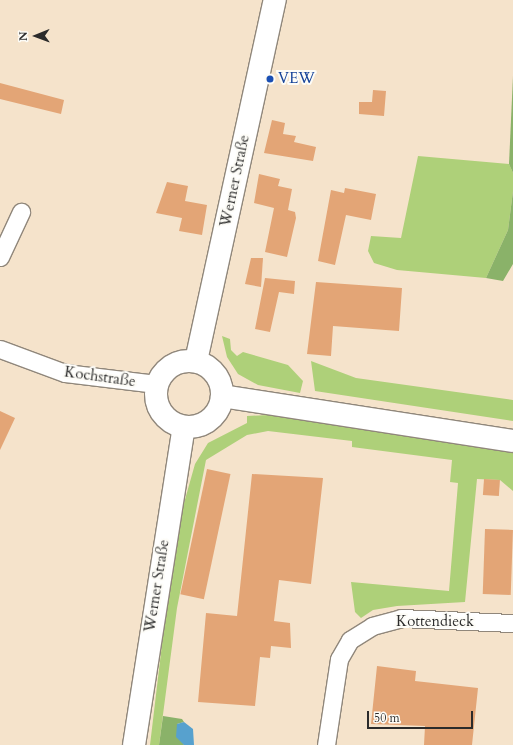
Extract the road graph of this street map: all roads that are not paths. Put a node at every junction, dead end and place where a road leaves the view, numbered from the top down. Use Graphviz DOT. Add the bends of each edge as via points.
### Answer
graph roads {
  1 [pos="275,0"];
  2 [pos="21,212"];
  3 [pos="0,257"];
  4 [pos="0,349"];
  5 [pos="196,362"];
  6 [pos="156,384"];
  7 [pos="222,396"];
  8 [pos="184,427"];
  9 [pos="513,441"];
  10 [pos="513,623"];
  11 [pos="134,745"];
  12 [pos="326,745"];
  1 -- 5 [label="main road, Werner Straße"];
  2 -- 3 [label="street"];
  4 -- 6 [label="street, Kochstraße" via="65,373"];
  5 -- 6 [label="main road" via="176,363 164,372"];
  5 -- 7 [label="main road" via="212,370"];
  6 -- 8 [label="main road" via="155,394 161,413"];
  7 -- 8 [label="main road" via="211,419 195,427"];
  7 -- 9 [label="main road"];
  8 -- 11 [label="main road, Werner Straße"];
  10 -- 12 [label="street, Kottendieck" via="401,618 367,629 350,640 339,659"];
}
